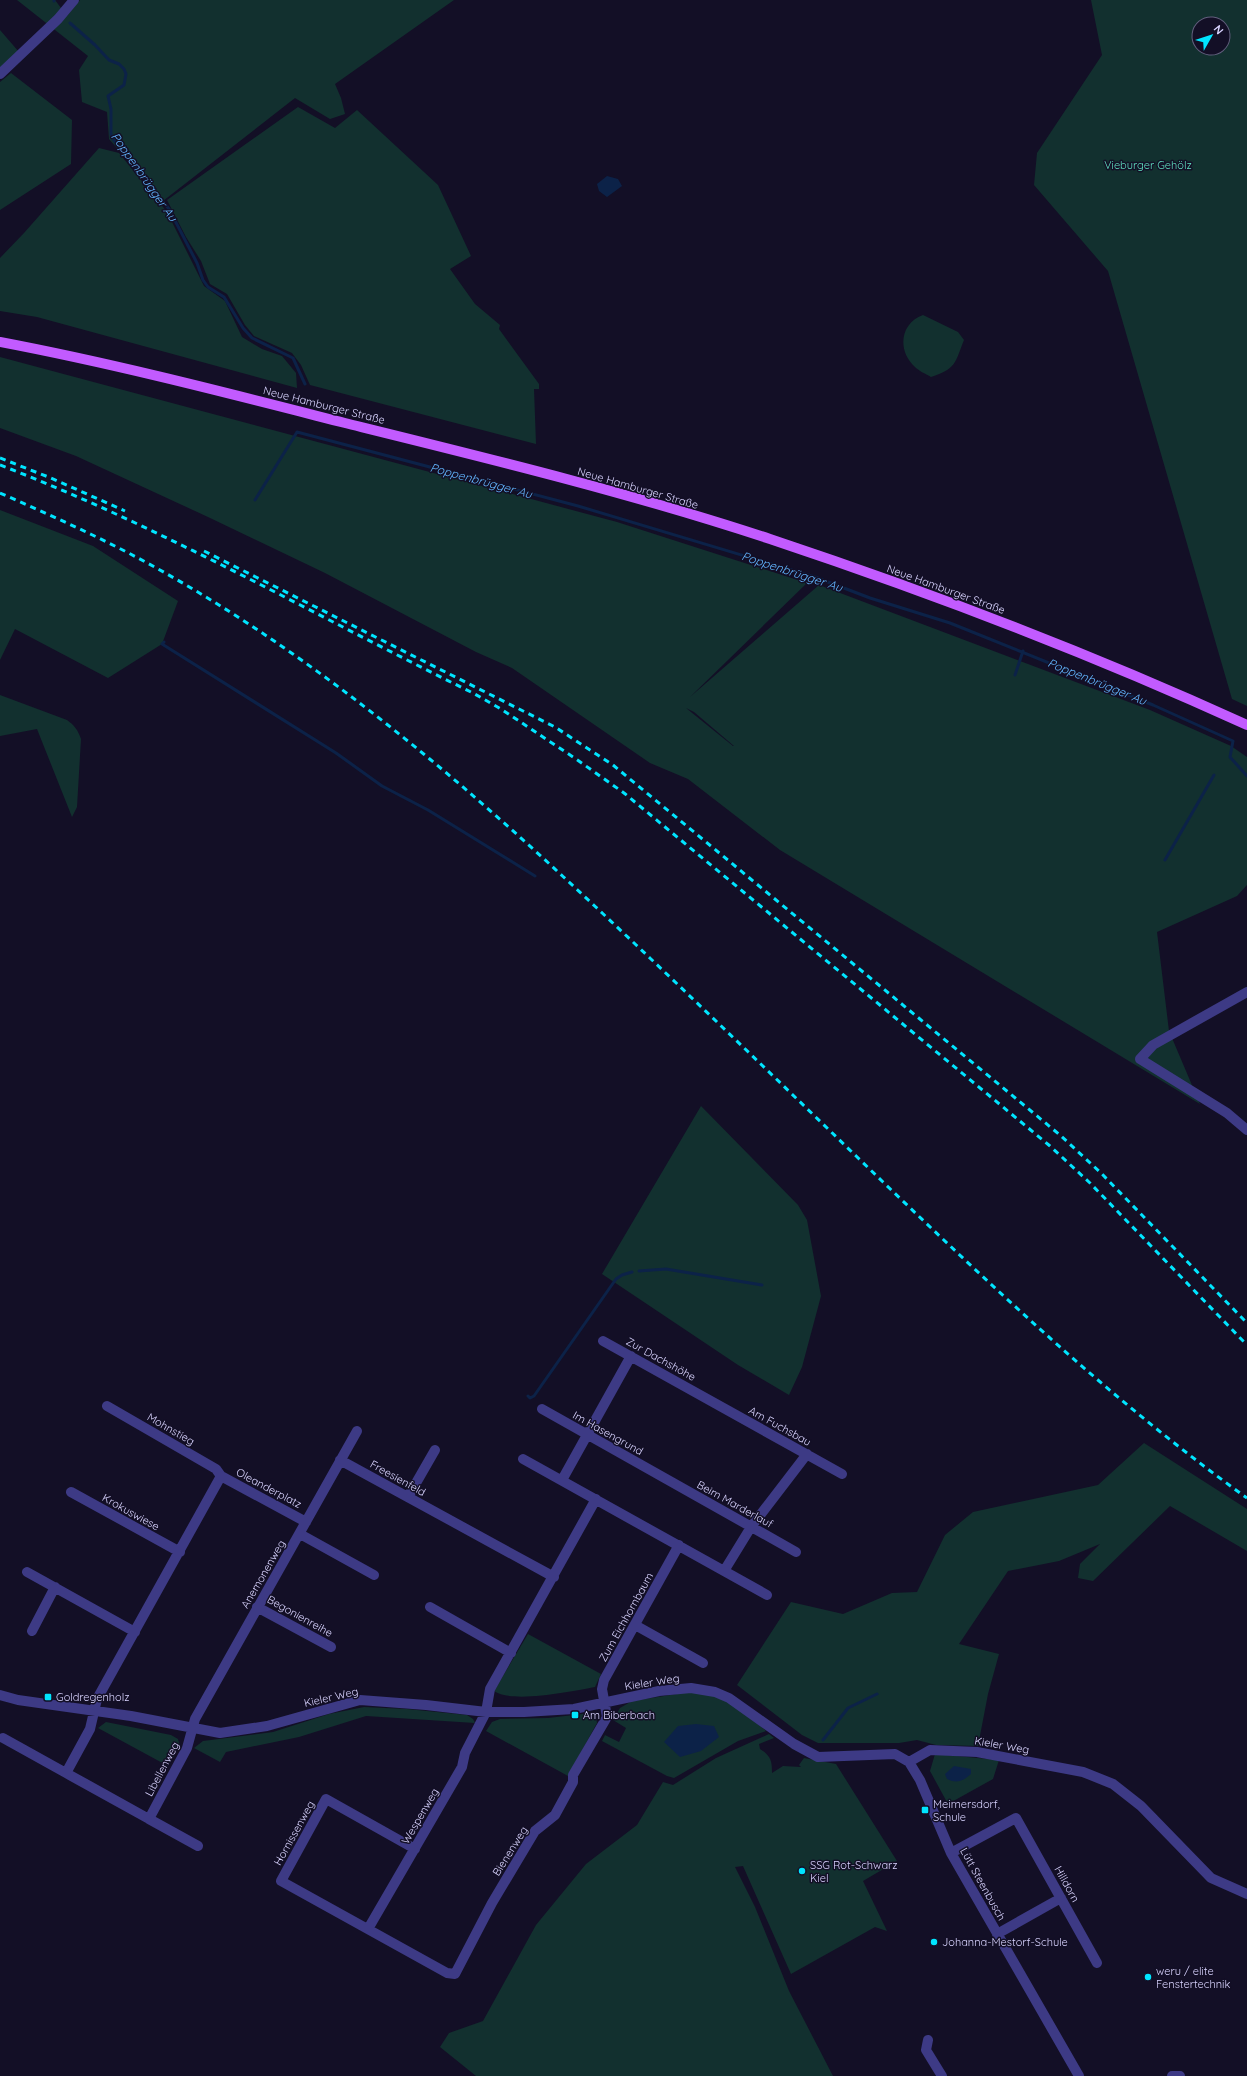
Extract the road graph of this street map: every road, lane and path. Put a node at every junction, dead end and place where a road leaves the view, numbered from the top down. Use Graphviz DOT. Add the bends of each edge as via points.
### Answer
graph roads {
  1 [pos="74,0"];
  2 [pos="0,74"];
  3 [pos="0,342"];
  4 [pos="1247,725"];
  5 [pos="1247,992"];
  6 [pos="1247,1130"];
  7 [pos="603,1340"];
  8 [pos="631,1356"];
  9 [pos="707,1398"];
  10 [pos="107,1406"];
  11 [pos="542,1409"];
  12 [pos="357,1431"];
  13 [pos="587,1435"];
  14 [pos="435,1450"];
  15 [pos="807,1454"];
  16 [pos="523,1459"];
  17 [pos="340,1460"];
  18 [pos="842,1474"];
  19 [pos="221,1476"];
  20 [pos="663,1477"];
  21 [pos="562,1480"];
  22 [pos="71,1492"];
  23 [pos="408,1497"];
  24 [pos="596,1499"];
  25 [pos="306,1522"];
  26 [pos="751,1527"];
  27 [pos="300,1534"];
  28 [pos="679,1545"];
  29 [pos="180,1552"];
  30 [pos="796,1552"];
  31 [pos="724,1571"];
  32 [pos="27,1572"];
  33 [pos="374,1575"];
  34 [pos="554,1577"];
  35 [pos="55,1587"];
  36 [pos="767,1595"];
  37 [pos="257,1607"];
  38 [pos="430,1607"];
  39 [pos="635,1625"];
  40 [pos="32,1631"];
  41 [pos="135,1632"];
  42 [pos="331,1647"];
  43 [pos="512,1653"];
  44 [pos="703,1663"];
  45 [pos="0,1695"];
  46 [pos="604,1702"];
  47 [pos="94,1712"];
  48 [pos="486,1712"];
  49 [pos="193,1730"];
  50 [pos="3,1738"];
  51 [pos="909,1762"];
  52 [pos="66,1773"];
  53 [pos="149,1818"];
  54 [pos="198,1846"];
  55 [pos="415,1849"];
  56 [pos="951,1853"];
  57 [pos="1247,1894"];
  58 [pos="1061,1898"];
  59 [pos="368,1929"];
  60 [pos="997,1934"];
  61 [pos="1097,1963"];
  62 [pos="928,2040"];
  63 [pos="942,2076"];
  64 [pos="1079,2076"];
  65 [pos="1172,2076"];
  66 [pos="1180,2076"];
  1 -- 2 [label="street" via="55,23"];
  3 -- 4 [label="main road, Neue Hamburger Straße" via="101,363 393,435 562,479 768,538 938,597 1096,659"];
  5 -- 6 [label="street" via="1154,1045 1140,1059 1227,1113"];
  7 -- 8 [label="street, Zur Dachshöhe"];
  8 -- 9 [label="street, Zur Dachshöhe"];
  8 -- 13 [label="street"];
  9 -- 15 [label="street, Am Fuchsbau"];
  10 -- 19 [label="street, Mohnstieg" via="216,1469"];
  11 -- 13 [label="street, Im Hasengrund"];
  12 -- 17 [label="street, Anemonenweg"];
  13 -- 20 [label="street, Im Hasengrund"];
  13 -- 21 [label="street"];
  14 -- 23 [label="street"];
  15 -- 18 [label="street, Am Fuchsbau"];
  15 -- 26 [label="street"];
  16 -- 21 [label="street"];
  17 -- 23 [label="street, Freesienfeld"];
  17 -- 25 [label="street, Anemonenweg"];
  19 -- 25 [label="street, Oleanderplatz"];
  19 -- 29 [label="street"];
  20 -- 26 [label="street, Beim Marderlauf"];
  21 -- 24 [label="street"];
  22 -- 29 [label="street, Krokuswiese"];
  23 -- 34 [label="street, Freesienfeld"];
  24 -- 28 [label="street"];
  24 -- 34 [label="street"];
  25 -- 27 [label="street, Anemonenweg"];
  26 -- 30 [label="street, Beim Marderlauf"];
  26 -- 31 [label="street"];
  27 -- 33 [label="street"];
  27 -- 37 [label="street, Anemonenweg"];
  28 -- 31 [label="street"];
  28 -- 39 [label="street, Zum Eichhornbaum"];
  29 -- 41 [label="street"];
  31 -- 36 [label="street"];
  32 -- 35 [label="street"];
  34 -- 43 [label="street"];
  35 -- 40 [label="street"];
  35 -- 41 [label="street"];
  37 -- 42 [label="street, Begonienreihe"];
  37 -- 49 [label="street, Anemonenweg" via="196,1719"];
  38 -- 43 [label="street"];
  39 -- 44 [label="street"];
  39 -- 46 [label="street, Zum Eichhornbaum" via="604,1680"];
  41 -- 47 [label="street" via="97,1699"];
  43 -- 48 [label="street" via="490,1689"];
  45 -- 47 [label="street, Kieler Weg"];
  46 -- 48 [label="street, Kieler Weg" via="574,1709"];
  46 -- 51 [label="street, Kieler Weg" via="659,1691 690,1688 715,1692 729,1698 794,1744 818,1757 895,1754"];
  46 -- 59 [label="street, Bienenweg" via="607,1717 555,1815 535,1830 492,1903 455,1974 447,1973"];
  47 -- 49 [label="street, Kieler Weg" via="131,1716"];
  47 -- 52 [label="street" via="90,1729"];
  48 -- 49 [label="street, Kieler Weg" via="360,1700 268,1726 220,1733"];
  48 -- 55 [label="street, Wespenweg" via="465,1752 462,1766"];
  49 -- 53 [label="street, Libellenweg" via="187,1748"];
  50 -- 52 [label="street"];
  51 -- 56 [label="street, Lütt Steenbusch" via="920,1780"];
  51 -- 57 [label="street, Kieler Weg" via="930,1750 977,1752 1083,1772 1113,1784 1140,1806 1211,1878"];
  52 -- 53 [label="street"];
  53 -- 54 [label="street"];
  55 -- 59 [label="street, Wespenweg"];
  55 -- 59 [label="street, Hornissenweg" via="326,1799 281,1881"];
  56 -- 58 [label="street, Hilldorn" via="1016,1818"];
  56 -- 60 [label="street, Lütt Steenbusch"];
  58 -- 60 [label="street"];
  58 -- 61 [label="street, Hilldorn"];
  60 -- 64 [label="street, Lütt Steenbusch"];
  62 -- 63 [label="street" via="926,2050"];
  65 -- 66 [label="street"];
}
